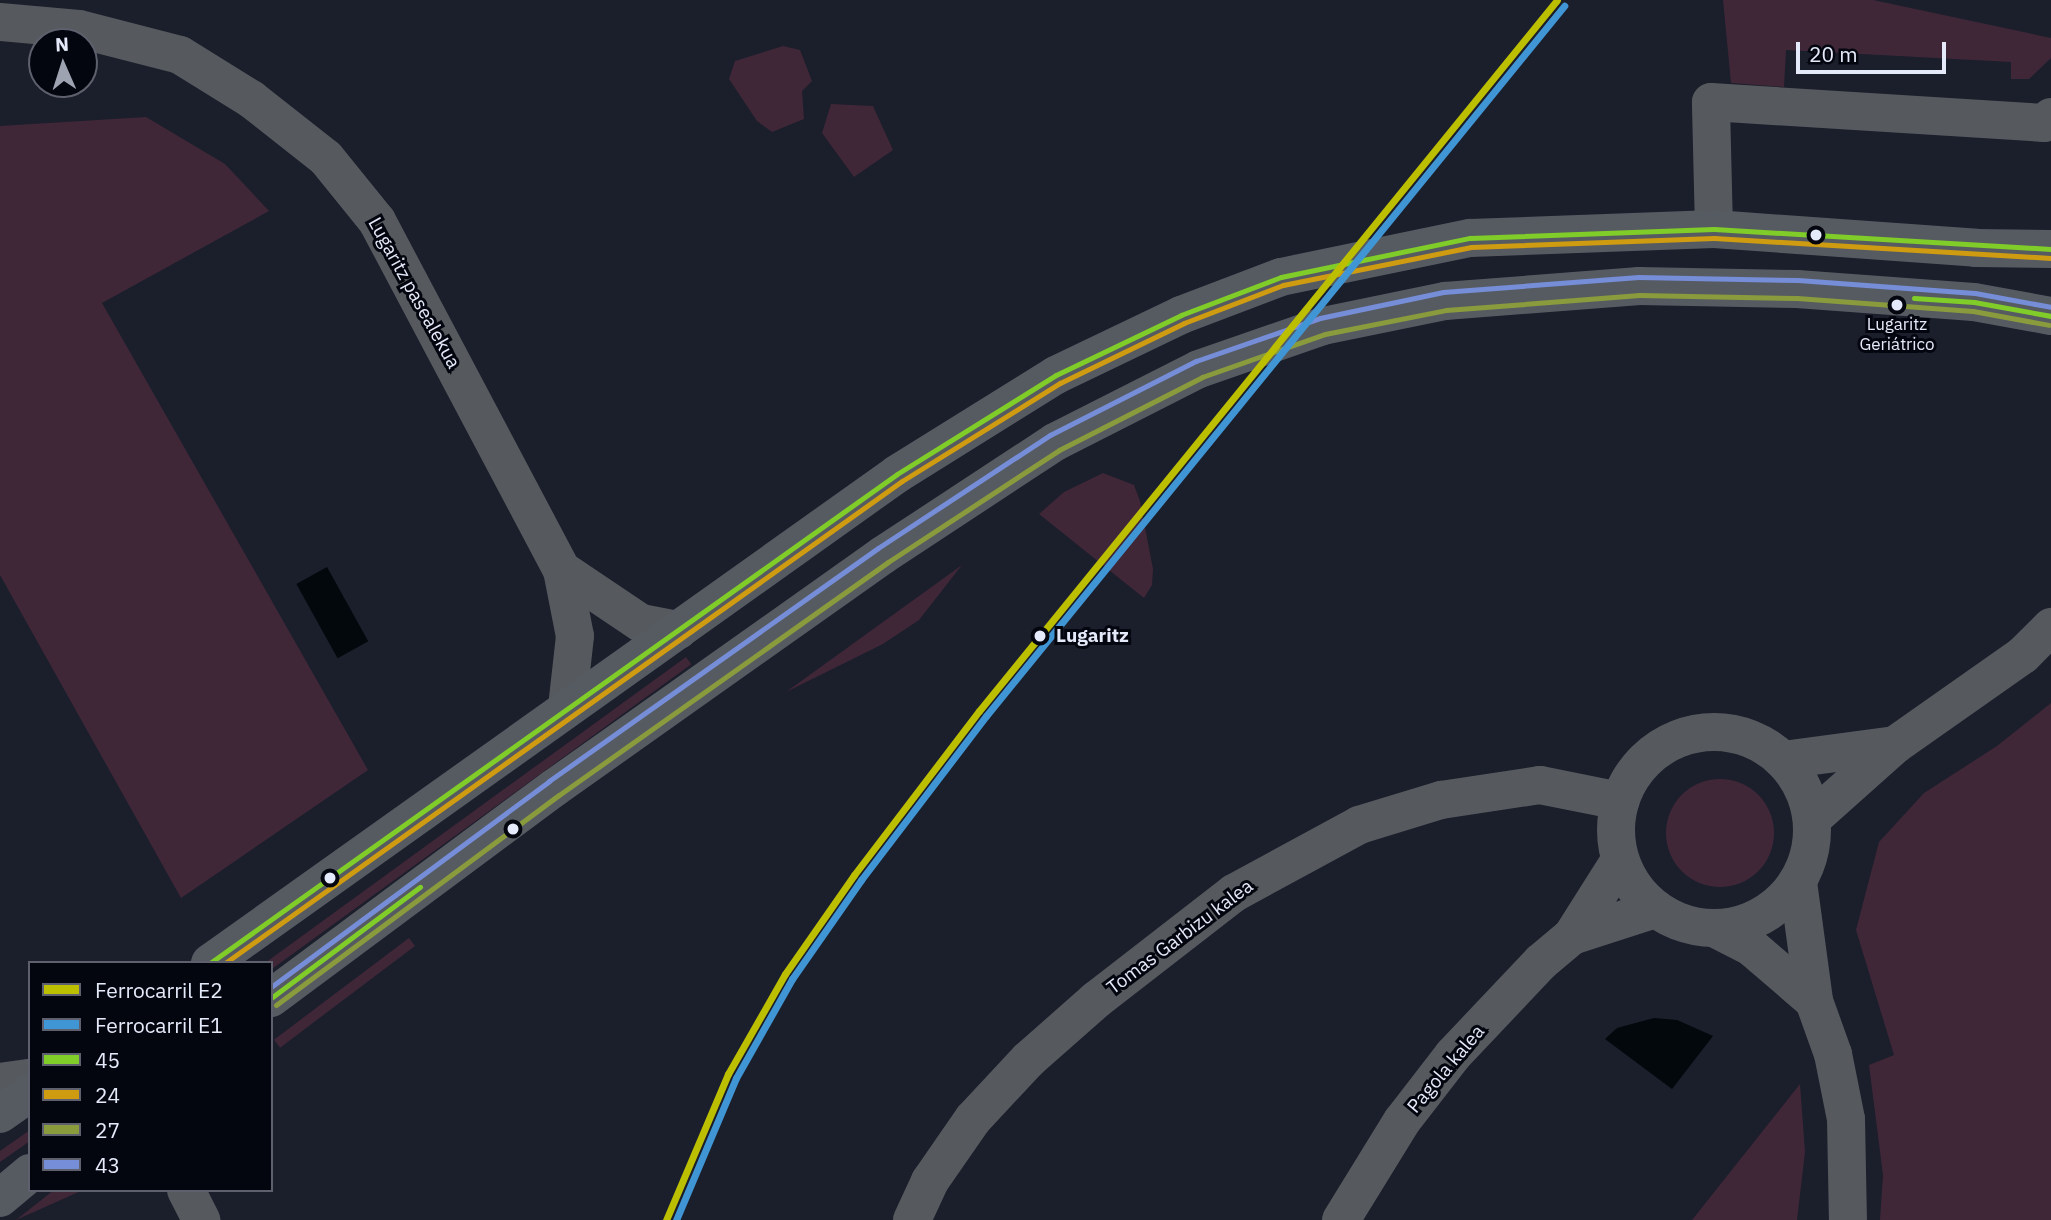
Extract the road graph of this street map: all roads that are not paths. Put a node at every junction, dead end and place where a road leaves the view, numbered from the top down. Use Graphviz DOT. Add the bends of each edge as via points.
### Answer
graph roads {
  1 [pos="0,22"];
  2 [pos="2051,117"];
  3 [pos="1714,229"];
  4 [pos="2051,249"];
  5 [pos="2051,316"];
  6 [pos="562,570"];
  7 [pos="2051,627"];
  8 [pos="678,630"];
  9 [pos="567,707"];
  10 [pos="1895,745"];
  11 [pos="1783,760"];
  12 [pos="1620,801"];
  13 [pos="1812,818"];
  14 [pos="1620,859"];
  15 [pos="1798,882"];
  16 [pos="1655,909"];
  17 [pos="1716,929"];
  18 [pos="1572,936"];
  19 [pos="213,961"];
  20 [pos="273,997"];
  21 [pos="1814,1001"];
  22 [pos="28,1078"];
  23 [pos="0,1082"];
  24 [pos="28,1094"];
  25 [pos="0,1114"];
  26 [pos="28,1175"];
  27 [pos="187,1192"];
  28 [pos="0,1198"];
  29 [pos="201,1220"];
  30 [pos="912,1220"];
  31 [pos="1341,1220"];
  32 [pos="1848,1220"];
  1 -- 6 [label="street, Lugaritz pasealekua" via="79,29 180,55 251,99 327,158 377,221"];
  2 -- 3 [label="street" via="2044,124 1711,102"];
  3 -- 4 [label="main road"];
  3 -- 8 [label="main road" via="1470,238 1281,277 1181,315 1056,375 897,474"];
  5 -- 20 [label="main road" via="1974,302 1797,289 1639,286 1445,301 1323,326 1199,369 1055,442 883,555 554,788"];
  6 -- 8 [label="street" via="640,623"];
  6 -- 9 [label="street" via="575,636"];
  7 -- 10 [label="street" via="2023,655"];
  8 -- 9 [label="main road"];
  9 -- 19 [label="main road"];
  10 -- 11 [label="street"];
  10 -- 13 [label="street"];
  11 -- 12 [label="street" via="1756,741 1723,732 1690,735 1660,749 1635,772"];
  11 -- 13 [label="street" via="1803,786"];
  12 -- 14 [label="street" via="1616,830"];
  12 -- 30 [label="street, Tomas Garbizu kalea" via="1540,785 1441,800 1359,825 1234,893 1144,961 1028,1060 973,1119 930,1181"];
  13 -- 15 [label="street" via="1811,851"];
  14 -- 16 [label="street" via="1633,886"];
  14 -- 18 [label="street, Pagola kalea"];
  15 -- 17 [label="street" via="1776,907 1748,923"];
  15 -- 21 [label="street"];
  16 -- 17 [label="street" via="1684,924"];
  16 -- 18 [label="street, Pagola kalea"];
  17 -- 21 [label="street" via="1749,946"];
  18 -- 31 [label="street, Pagola kalea" via="1453,1055 1402,1121"];
  21 -- 32 [label="street" via="1833,1054 1846,1119"];
  22 -- 23 [label="street"];
  24 -- 25 [label="main road"];
  26 -- 28 [label="main road"];
  27 -- 29 [label="street"];
}
